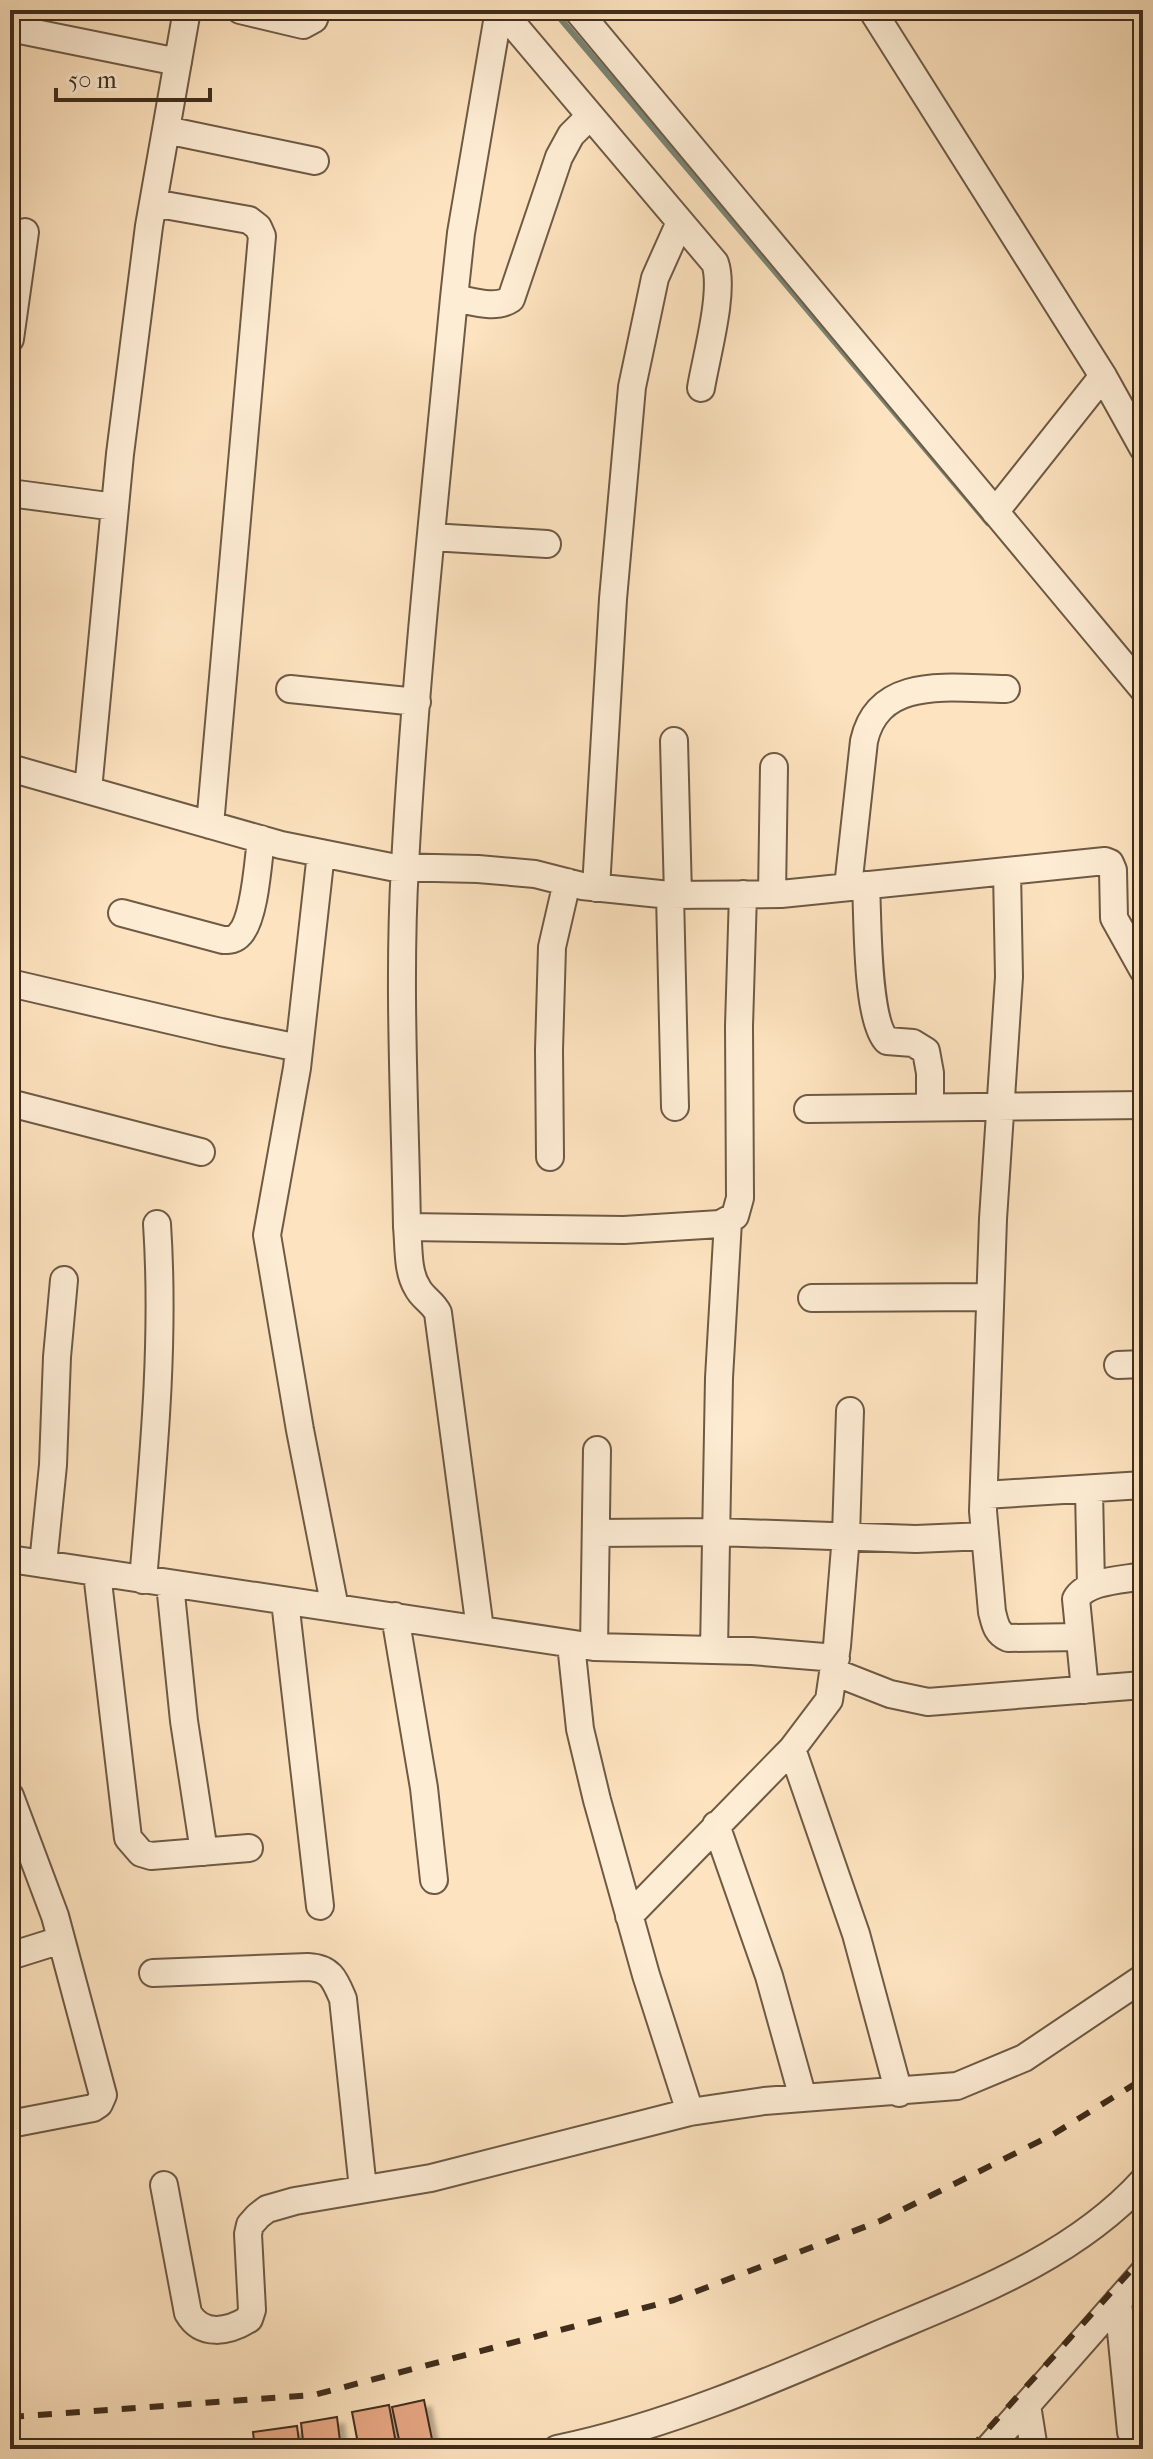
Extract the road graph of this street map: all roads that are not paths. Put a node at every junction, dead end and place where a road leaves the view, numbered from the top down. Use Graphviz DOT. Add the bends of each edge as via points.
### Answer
graph roads {
  1 [pos="187,10"];
  2 [pos="240,10"];
  3 [pos="317,10"];
  4 [pos="500,10"];
  5 [pos="577,10"];
  6 [pos="872,10"];
  7 [pos="10,28"];
  8 [pos="178,62"];
  9 [pos="590,116"];
  10 [pos="166,130"];
  11 [pos="315,161"];
  12 [pos="153,203"];
  13 [pos="680,222"];
  14 [pos="25,232"];
  15 [pos="454,298"];
  16 [pos="10,339"];
  17 [pos="1103,376"];
  18 [pos="701,388"];
  19 [pos="1143,448"];
  20 [pos="10,493"];
  21 [pos="115,507"];
  22 [pos="995,512"];
  23 [pos="431,537"];
  24 [pos="547,544"];
  25 [pos="290,689"];
  26 [pos="1006,689"];
  27 [pos="1143,689"];
  28 [pos="417,702"];
  29 [pos="674,741"];
  30 [pos="774,767"];
  31 [pos="10,768"];
  32 [pos="88,790"];
  33 [pos="210,825"];
  34 [pos="261,839"];
  35 [pos="321,853"];
  36 [pos="405,867"];
  37 [pos="1007,871"];
  38 [pos="567,882"];
  39 [pos="857,886"];
  40 [pos="596,888"];
  41 [pos="743,894"];
  42 [pos="772,894"];
  43 [pos="674,895"];
  44 [pos="122,913"];
  45 [pos="1143,970"];
  46 [pos="10,983"];
  47 [pos="299,1048"];
  48 [pos="10,1103"];
  49 [pos="1143,1105"];
  50 [pos="1002,1106"];
  51 [pos="675,1107"];
  52 [pos="930,1107"];
  53 [pos="808,1109"];
  54 [pos="201,1152"];
  55 [pos="550,1157"];
  56 [pos="728,1221"];
  57 [pos="157,1224"];
  58 [pos="407,1227"];
  59 [pos="64,1280"];
  60 [pos="990,1297"];
  61 [pos="812,1298"];
  62 [pos="850,1411"];
  63 [pos="597,1450"];
  64 [pos="1143,1485"];
  65 [pos="1089,1490"];
  66 [pos="984,1495"];
  67 [pos="716,1532"];
  68 [pos="596,1533"];
  69 [pos="846,1535"];
  70 [pos="985,1536"];
  71 [pos="10,1559"];
  72 [pos="43,1564"];
  73 [pos="97,1573"];
  74 [pos="1143,1576"];
  75 [pos="143,1580"];
  76 [pos="170,1584"];
  77 [pos="1091,1586"];
  78 [pos="285,1601"];
  79 [pos="335,1608"];
  80 [pos="395,1616"];
  81 [pos="480,1629"];
  82 [pos="1079,1637"];
  83 [pos="582,1646"];
  84 [pos="714,1650"];
  85 [pos="835,1665"];
  86 [pos="1143,1685"];
  87 [pos="1085,1690"];
  88 [pos="792,1749"];
  89 [pos="10,1796"];
  90 [pos="716,1825"];
  91 [pos="18,1843"];
  92 [pos="249,1848"];
  93 [pos="204,1852"];
  94 [pos="434,1880"];
  95 [pos="320,1906"];
  96 [pos="629,1916"];
  97 [pos="61,1940"];
  98 [pos="10,1956"];
  99 [pos="153,1973"];
  100 [pos="1143,1978"];
  101 [pos="899,2093"];
  102 [pos="803,2098"];
  103 [pos="690,2112"];
  104 [pos="10,2124"];
  105 [pos="1143,2181"];
  106 [pos="164,2185"];
  107 [pos="363,2189"];
  108 [pos="1143,2273"];
  109 [pos="1118,2301"];
  110 [pos="1027,2405"];
  111 [pos="1143,2445"];
  112 [pos="565,2448"];
  113 [pos="988,2449"];
  114 [pos="1034,2449"];
  1 -- 8 [label="street"];
  2 -- 3 [label="street" via="303,25"];
  4 -- 9 [label="street"];
  4 -- 15 [label="street"];
  5 -- 22 [label="street"];
  6 -- 17 [label="street"];
  7 -- 8 [label="street"];
  8 -- 10 [label="street"];
  9 -- 13 [label="street"];
  9 -- 15 [label="street" via="559,157 511,299 493,305"];
  10 -- 11 [label="street"];
  10 -- 12 [label="street"];
  12 -- 21 [label="street"];
  12 -- 33 [label="street" via="249,220 262,236"];
  13 -- 18 [label="street" via="718,273"];
  13 -- 40 [label="street" via="655,278 632,387"];
  14 -- 16 [label="street"];
  15 -- 23 [label="street"];
  17 -- 19 [label="street"];
  17 -- 22 [label="street"];
  20 -- 21 [label="street"];
  21 -- 32 [label="street"];
  22 -- 27 [label="street"];
  23 -- 24 [label="street"];
  23 -- 28 [label="street"];
  25 -- 28 [label="street"];
  26 -- 39 [label="street" via="916,690 874,713 862,754"];
  28 -- 36 [label="street"];
  29 -- 43 [label="street"];
  30 -- 42 [label="street"];
  31 -- 32 [label="street"];
  32 -- 33 [label="street"];
  33 -- 34 [label="street"];
  34 -- 35 [label="street"];
  34 -- 44 [label="street" via="248,919 234,940"];
  35 -- 36 [label="street"];
  35 -- 47 [label="street"];
  36 -- 38 [label="street" via="521,873"];
  36 -- 58 [label="street"];
  37 -- 39 [label="street"];
  37 -- 45 [label="street" via="1110,863 1114,918"];
  37 -- 50 [label="street" via="1009,977"];
  38 -- 40 [label="street"];
  38 -- 55 [label="street" via="552,947"];
  39 -- 42 [label="street"];
  39 -- 52 [label="street" via="878,1025 887,1041 913,1043 926,1051"];
  40 -- 43 [label="street"];
  41 -- 42 [label="street"];
  41 -- 43 [label="street"];
  41 -- 56 [label="street" via="740,1198 739,1209"];
  43 -- 51 [label="street"];
  46 -- 47 [label="street"];
  47 -- 79 [label="street" via="267,1235"];
  48 -- 54 [label="street"];
  49 -- 50 [label="street"];
  50 -- 52 [label="street"];
  50 -- 60 [label="street"];
  52 -- 53 [label="street"];
  56 -- 58 [label="street" via="624,1230"];
  56 -- 67 [label="street"];
  57 -- 75 [label="street" via="159,1373"];
  58 -- 81 [label="street" via="414,1283 438,1313"];
  59 -- 72 [label="street"];
  60 -- 61 [label="street"];
  60 -- 66 [label="street"];
  62 -- 69 [label="street"];
  63 -- 68 [label="street"];
  64 -- 65 [label="street"];
  65 -- 66 [label="street"];
  65 -- 77 [label="street"];
  66 -- 70 [label="street"];
  67 -- 68 [label="street"];
  67 -- 69 [label="street"];
  67 -- 84 [label="street"];
  68 -- 83 [label="street"];
  69 -- 70 [label="street"];
  69 -- 85 [label="street"];
  70 -- 82 [label="street" via="992,1612 1001,1635"];
  71 -- 72 [label="street"];
  72 -- 73 [label="street"];
  73 -- 75 [label="street"];
  73 -- 93 [label="street" via="128,1838 151,1856"];
  74 -- 77 [label="street"];
  75 -- 76 [label="street"];
  76 -- 78 [label="street"];
  76 -- 93 [label="street"];
  77 -- 82 [label="street" via="1076,1599"];
  78 -- 79 [label="street"];
  78 -- 95 [label="street"];
  79 -- 80 [label="street"];
  80 -- 81 [label="street"];
  80 -- 94 [label="street"];
  81 -- 83 [label="street"];
  82 -- 87 [label="street"];
  83 -- 84 [label="street"];
  83 -- 96 [label="street" via="580,1729"];
  84 -- 85 [label="street" via="788,1652"];
  85 -- 87 [label="street" via="900,1697 928,1702"];
  85 -- 88 [label="street" via="829,1700"];
  86 -- 87 [label="street"];
  88 -- 90 [label="street"];
  88 -- 101 [label="street" via="856,1934"];
  89 -- 91 [label="street"];
  90 -- 96 [label="street"];
  90 -- 102 [label="street" via="769,1976"];
  91 -- 97 [label="street"];
  92 -- 93 [label="street"];
  96 -- 103 [label="street"];
  97 -- 98 [label="street"];
  97 -- 104 [label="street" via="103,2095 93,2108"];
  99 -- 107 [label="street" via="308,1967 330,1972 343,1999"];
  100 -- 101 [label="street" via="1002,2070 957,2086"];
  101 -- 102 [label="street"];
  102 -- 103 [label="street"];
  103 -- 107 [label="street" via="431,2178"];
  105 -- 112 [label="street" via="1066,2247 957,2301 760,2386"];
  106 -- 107 [label="street" via="188,2313 200,2328 210,2331 249,2319 248,2234 258,2216 295,2201"];
  108 -- 109 [label="street"];
  109 -- 110 [label="street"];
  109 -- 111 [label="street" via="1131,2432"];
  110 -- 113 [label="street"];
  110 -- 114 [label="street"];
}
